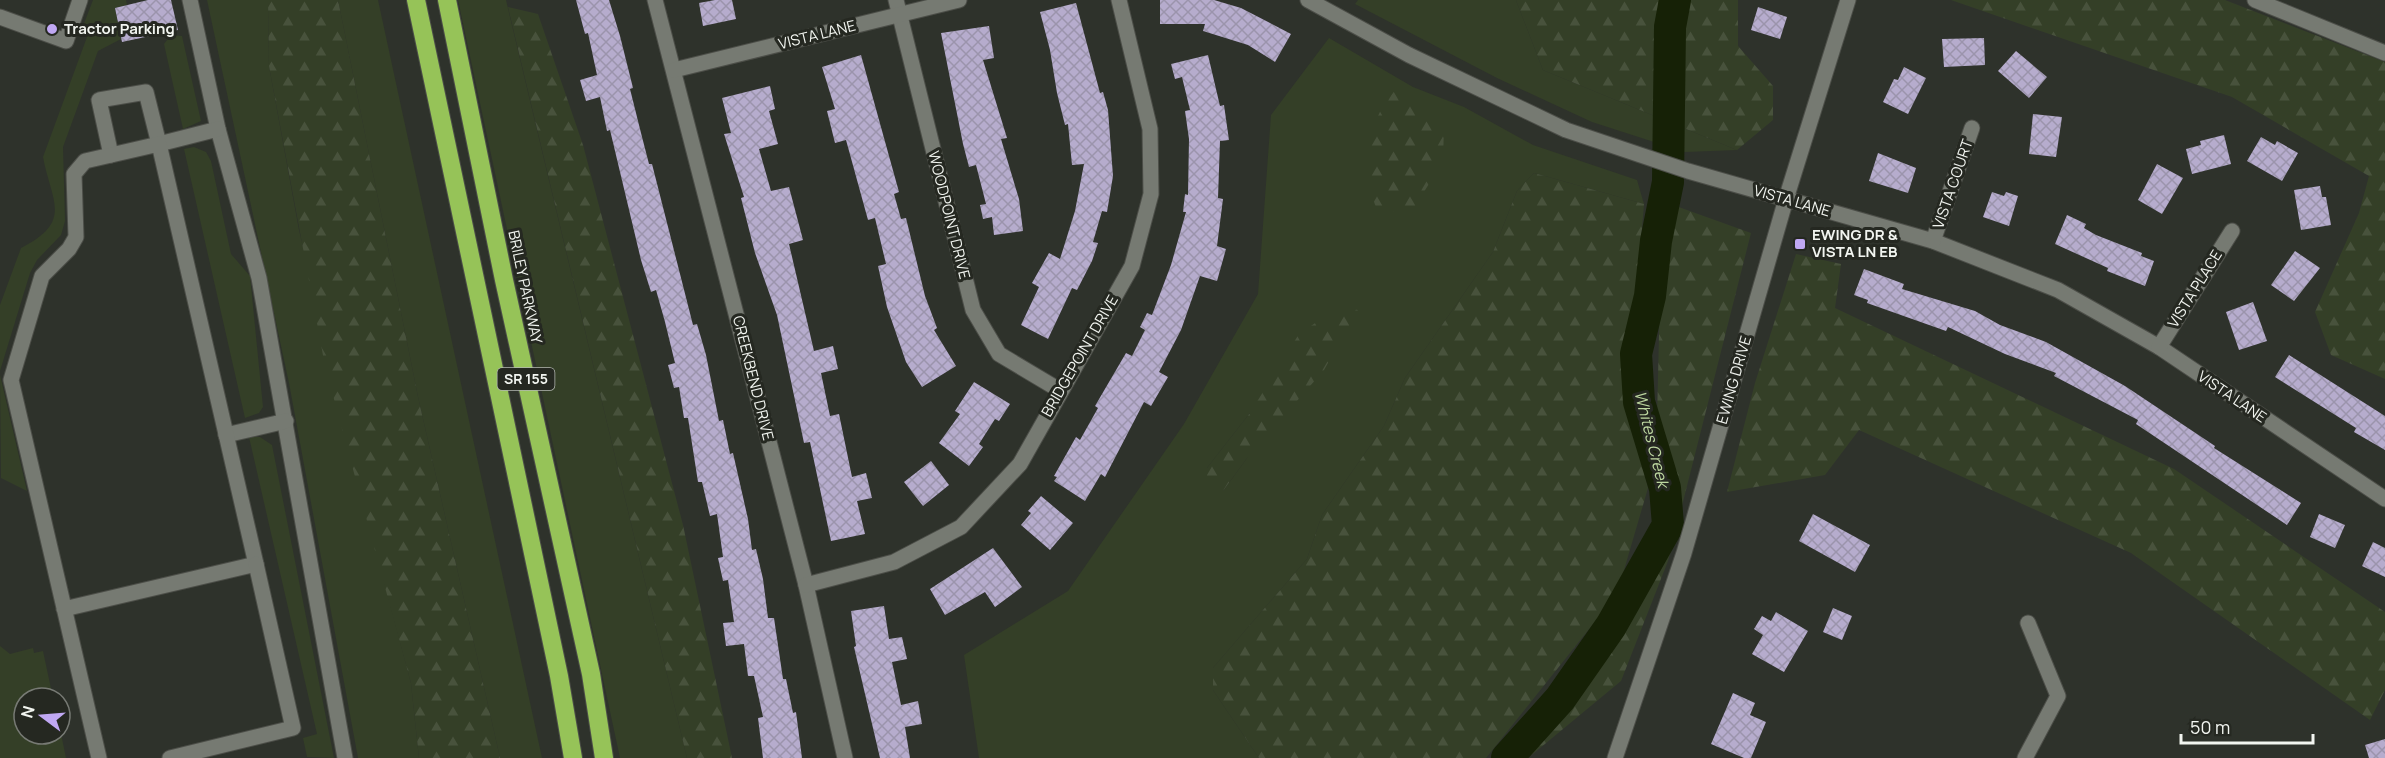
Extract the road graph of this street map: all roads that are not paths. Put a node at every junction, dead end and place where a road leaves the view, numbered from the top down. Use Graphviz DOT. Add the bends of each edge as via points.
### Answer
graph roads {
  1 [pos="80,0"];
  2 [pos="190,0"];
  3 [pos="416,0"];
  4 [pos="447,0"];
  5 [pos="655,0"];
  6 [pos="960,0"];
  7 [pos="1119,0"];
  8 [pos="1308,0"];
  9 [pos="1848,0"];
  10 [pos="2255,0"];
  11 [pos="898,7"];
  12 [pos="0,17"];
  13 [pos="2385,53"];
  14 [pos="674,70"];
  15 [pos="1972,128"];
  16 [pos="218,129"];
  17 [pos="159,144"];
  18 [pos="111,155"];
  19 [pos="1786,199"];
  20 [pos="2232,231"];
  21 [pos="1933,241"];
  22 [pos="2159,347"];
  23 [pos="1061,391"];
  24 [pos="286,421"];
  25 [pos="226,435"];
  26 [pos="2385,499"];
  27 [pos="256,564"];
  28 [pos="806,585"];
  29 [pos="64,609"];
  30 [pos="2028,623"];
  31 [pos="99,758"];
  32 [pos="170,758"];
  33 [pos="345,758"];
  34 [pos="573,758"];
  35 [pos="604,758"];
  36 [pos="845,758"];
  37 [pos="1615,758"];
  38 [pos="2025,758"];
  1 -- 12 [label="street" via="66,41"];
  2 -- 16 [label="street"];
  3 -- 34 [label="highway, SR 155" via="557,664"];
  4 -- 35 [label="highway, BRILEY PARKWAY / SR 155" via="591,674"];
  5 -- 14 [label="street, CREEKBEND DRIVE"];
  6 -- 11 [label="street, VISTA LANE"];
  7 -- 23 [label="street, BRIDGEPOINT DRIVE" via="1150,129 1151,194 1132,266"];
  8 -- 19 [label="street, VISTA LANE" via="1408,55 1566,130"];
  9 -- 19 [label="street, EWING DRIVE"];
  10 -- 13 [label="street"];
  11 -- 14 [label="street, VISTA LANE"];
  11 -- 23 [label="street, WOODPOINT DRIVE" via="973,310 999,354"];
  14 -- 28 [label="street, CREEKBEND DRIVE"];
  15 -- 21 [label="street, VISTA COURT"];
  16 -- 17 [label="street"];
  16 -- 24 [label="street" via="260,278"];
  17 -- 18 [label="street"];
  17 -- 18 [label="street" via="146,92 99,100"];
  17 -- 25 [label="street"];
  18 -- 29 [label="street" via="85,161 74,174 76,237 42,276 11,380"];
  19 -- 21 [label="street, VISTA LANE"];
  19 -- 37 [label="street, EWING DRIVE" via="1684,553"];
  20 -- 22 [label="street, VISTA PLACE"];
  21 -- 22 [label="street, VISTA LANE" via="2058,290"];
  22 -- 26 [label="street, VISTA LANE"];
  23 -- 28 [label="street, BRIDGEPOINT DRIVE" via="1020,464 961,527 894,562"];
  24 -- 25 [label="street"];
  24 -- 33 [label="street"];
  25 -- 27 [label="street"];
  27 -- 29 [label="street"];
  27 -- 32 [label="street" via="292,728"];
  28 -- 36 [label="street, CREEKBEND DRIVE"];
  29 -- 31 [label="street"];
  30 -- 38 [label="street" via="2058,696"];
}
